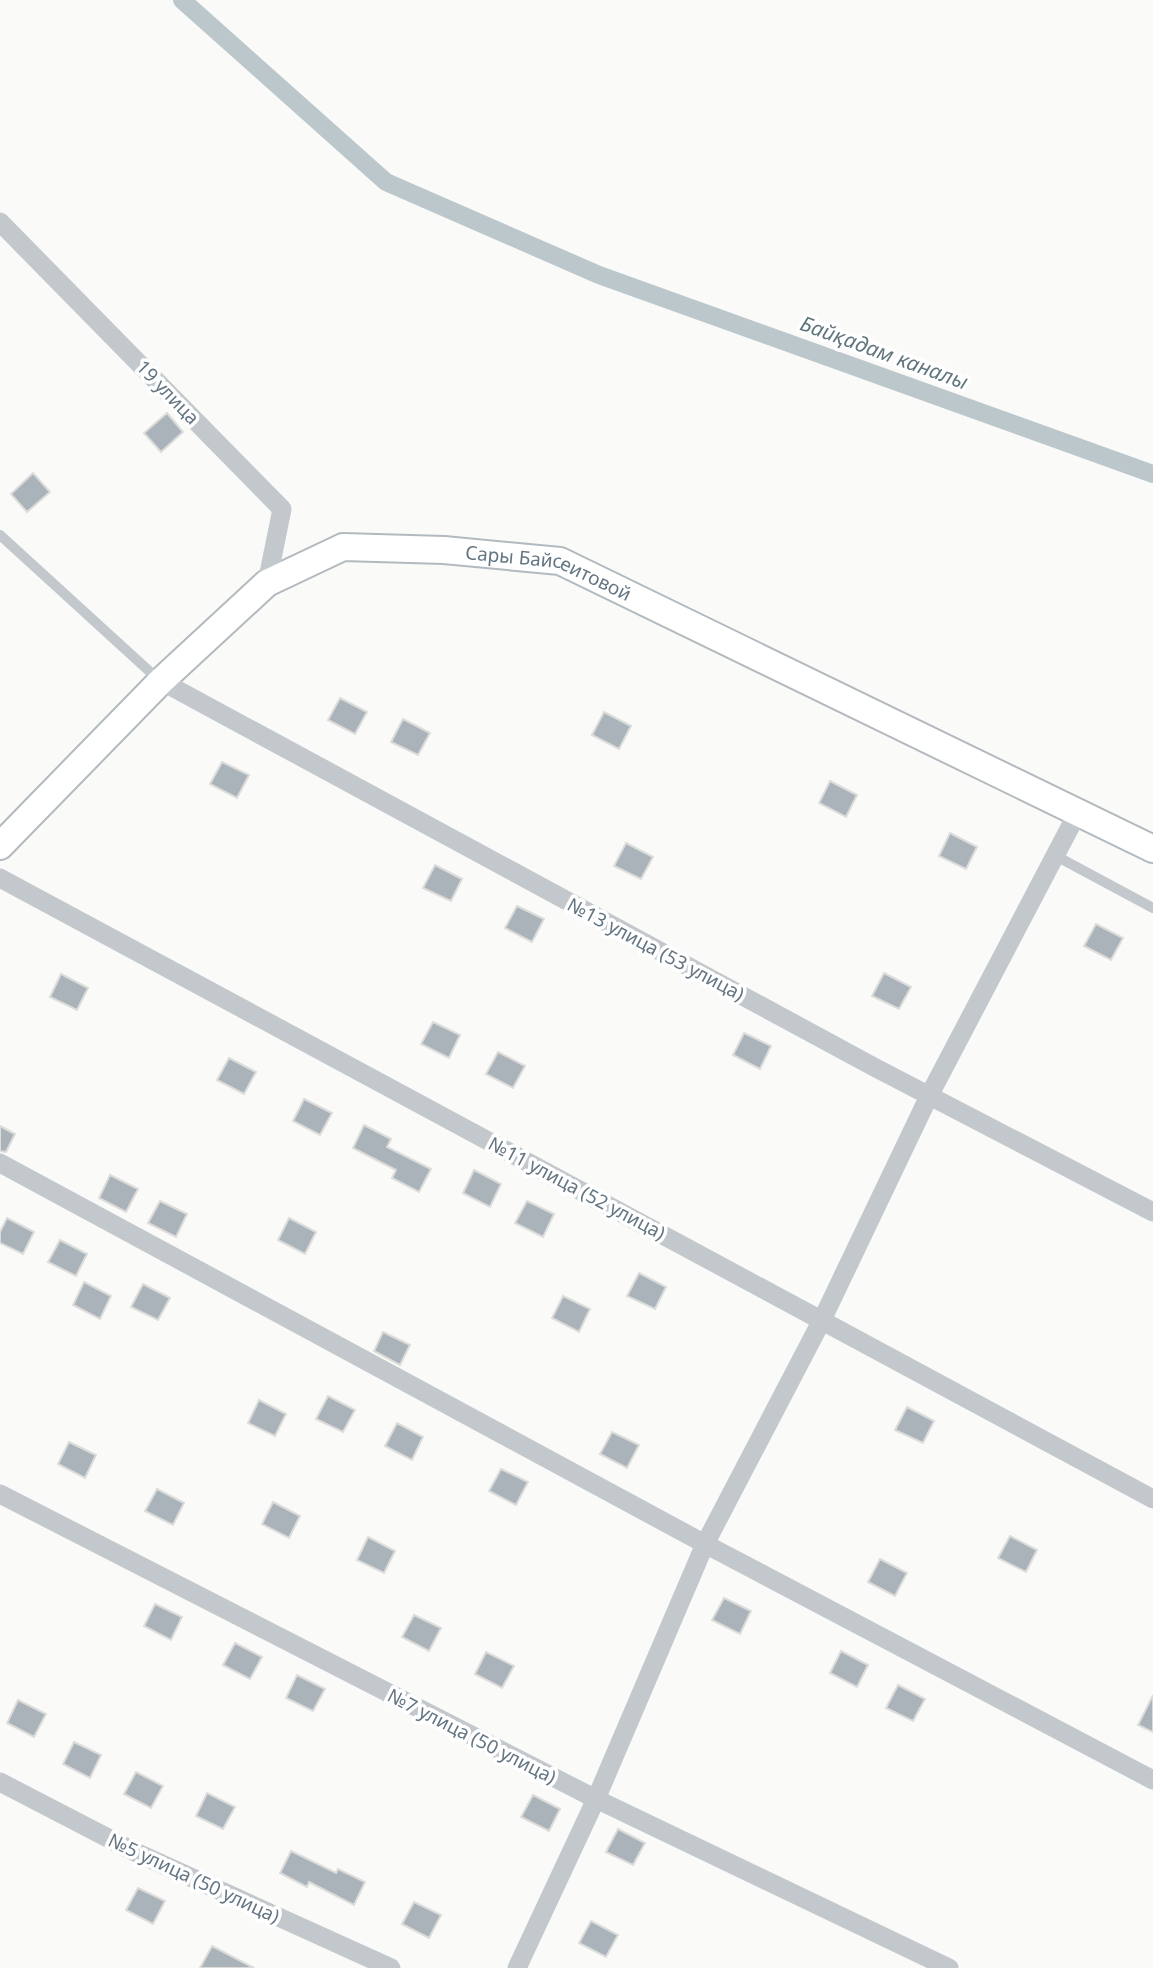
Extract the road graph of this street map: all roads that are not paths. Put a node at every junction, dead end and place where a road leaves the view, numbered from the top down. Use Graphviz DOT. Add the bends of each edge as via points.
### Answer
graph roads {
  1 [pos="0,222"];
  2 [pos="0,535"];
  3 [pos="267,583"];
  4 [pos="161,681"];
  5 [pos="1078,812"];
  6 [pos="0,846"];
  7 [pos="1153,849"];
  8 [pos="1056,856"];
  9 [pos="0,878"];
  10 [pos="1153,908"];
  11 [pos="929,1096"];
  12 [pos="0,1163"];
  13 [pos="1153,1212"];
  14 [pos="822,1320"];
  15 [pos="0,1494"];
  16 [pos="1153,1499"];
  17 [pos="705,1544"];
  18 [pos="1153,1780"];
  19 [pos="0,1782"];
  20 [pos="596,1799"];
  21 [pos="390,1968"];
  22 [pos="517,1968"];
  23 [pos="949,1968"];
  1 -- 3 [label="street, 19 улица" via="282,509"];
  2 -- 4 [label="lane"];
  3 -- 4 [label="street, Сары Байсеитовой"];
  3 -- 5 [label="street, Сары Байсеитовой" via="343,547 444,550 560,561"];
  4 -- 6 [label="street, Сары Байсеитовой"];
  4 -- 11 [label="street, №13 улица (53 улица)"];
  5 -- 7 [label="street, Сары Байсеитовой"];
  5 -- 8 [label="street"];
  8 -- 10 [label="lane"];
  8 -- 11 [label="street"];
  9 -- 14 [label="street, №11 улица (52 улица)"];
  11 -- 13 [label="street, №13 улица (53 улица)"];
  11 -- 14 [label="street"];
  12 -- 17 [label="street"];
  14 -- 16 [label="street, №11 улица (52 улица)"];
  14 -- 17 [label="street"];
  15 -- 20 [label="street, №7 улица (50 улица)"];
  17 -- 18 [label="street"];
  17 -- 20 [label="street"];
  19 -- 21 [label="street, №5 улица (50 улица)" via="133,1851"];
  20 -- 22 [label="street"];
  20 -- 23 [label="street, №7 улица (50 улица)"];
}
